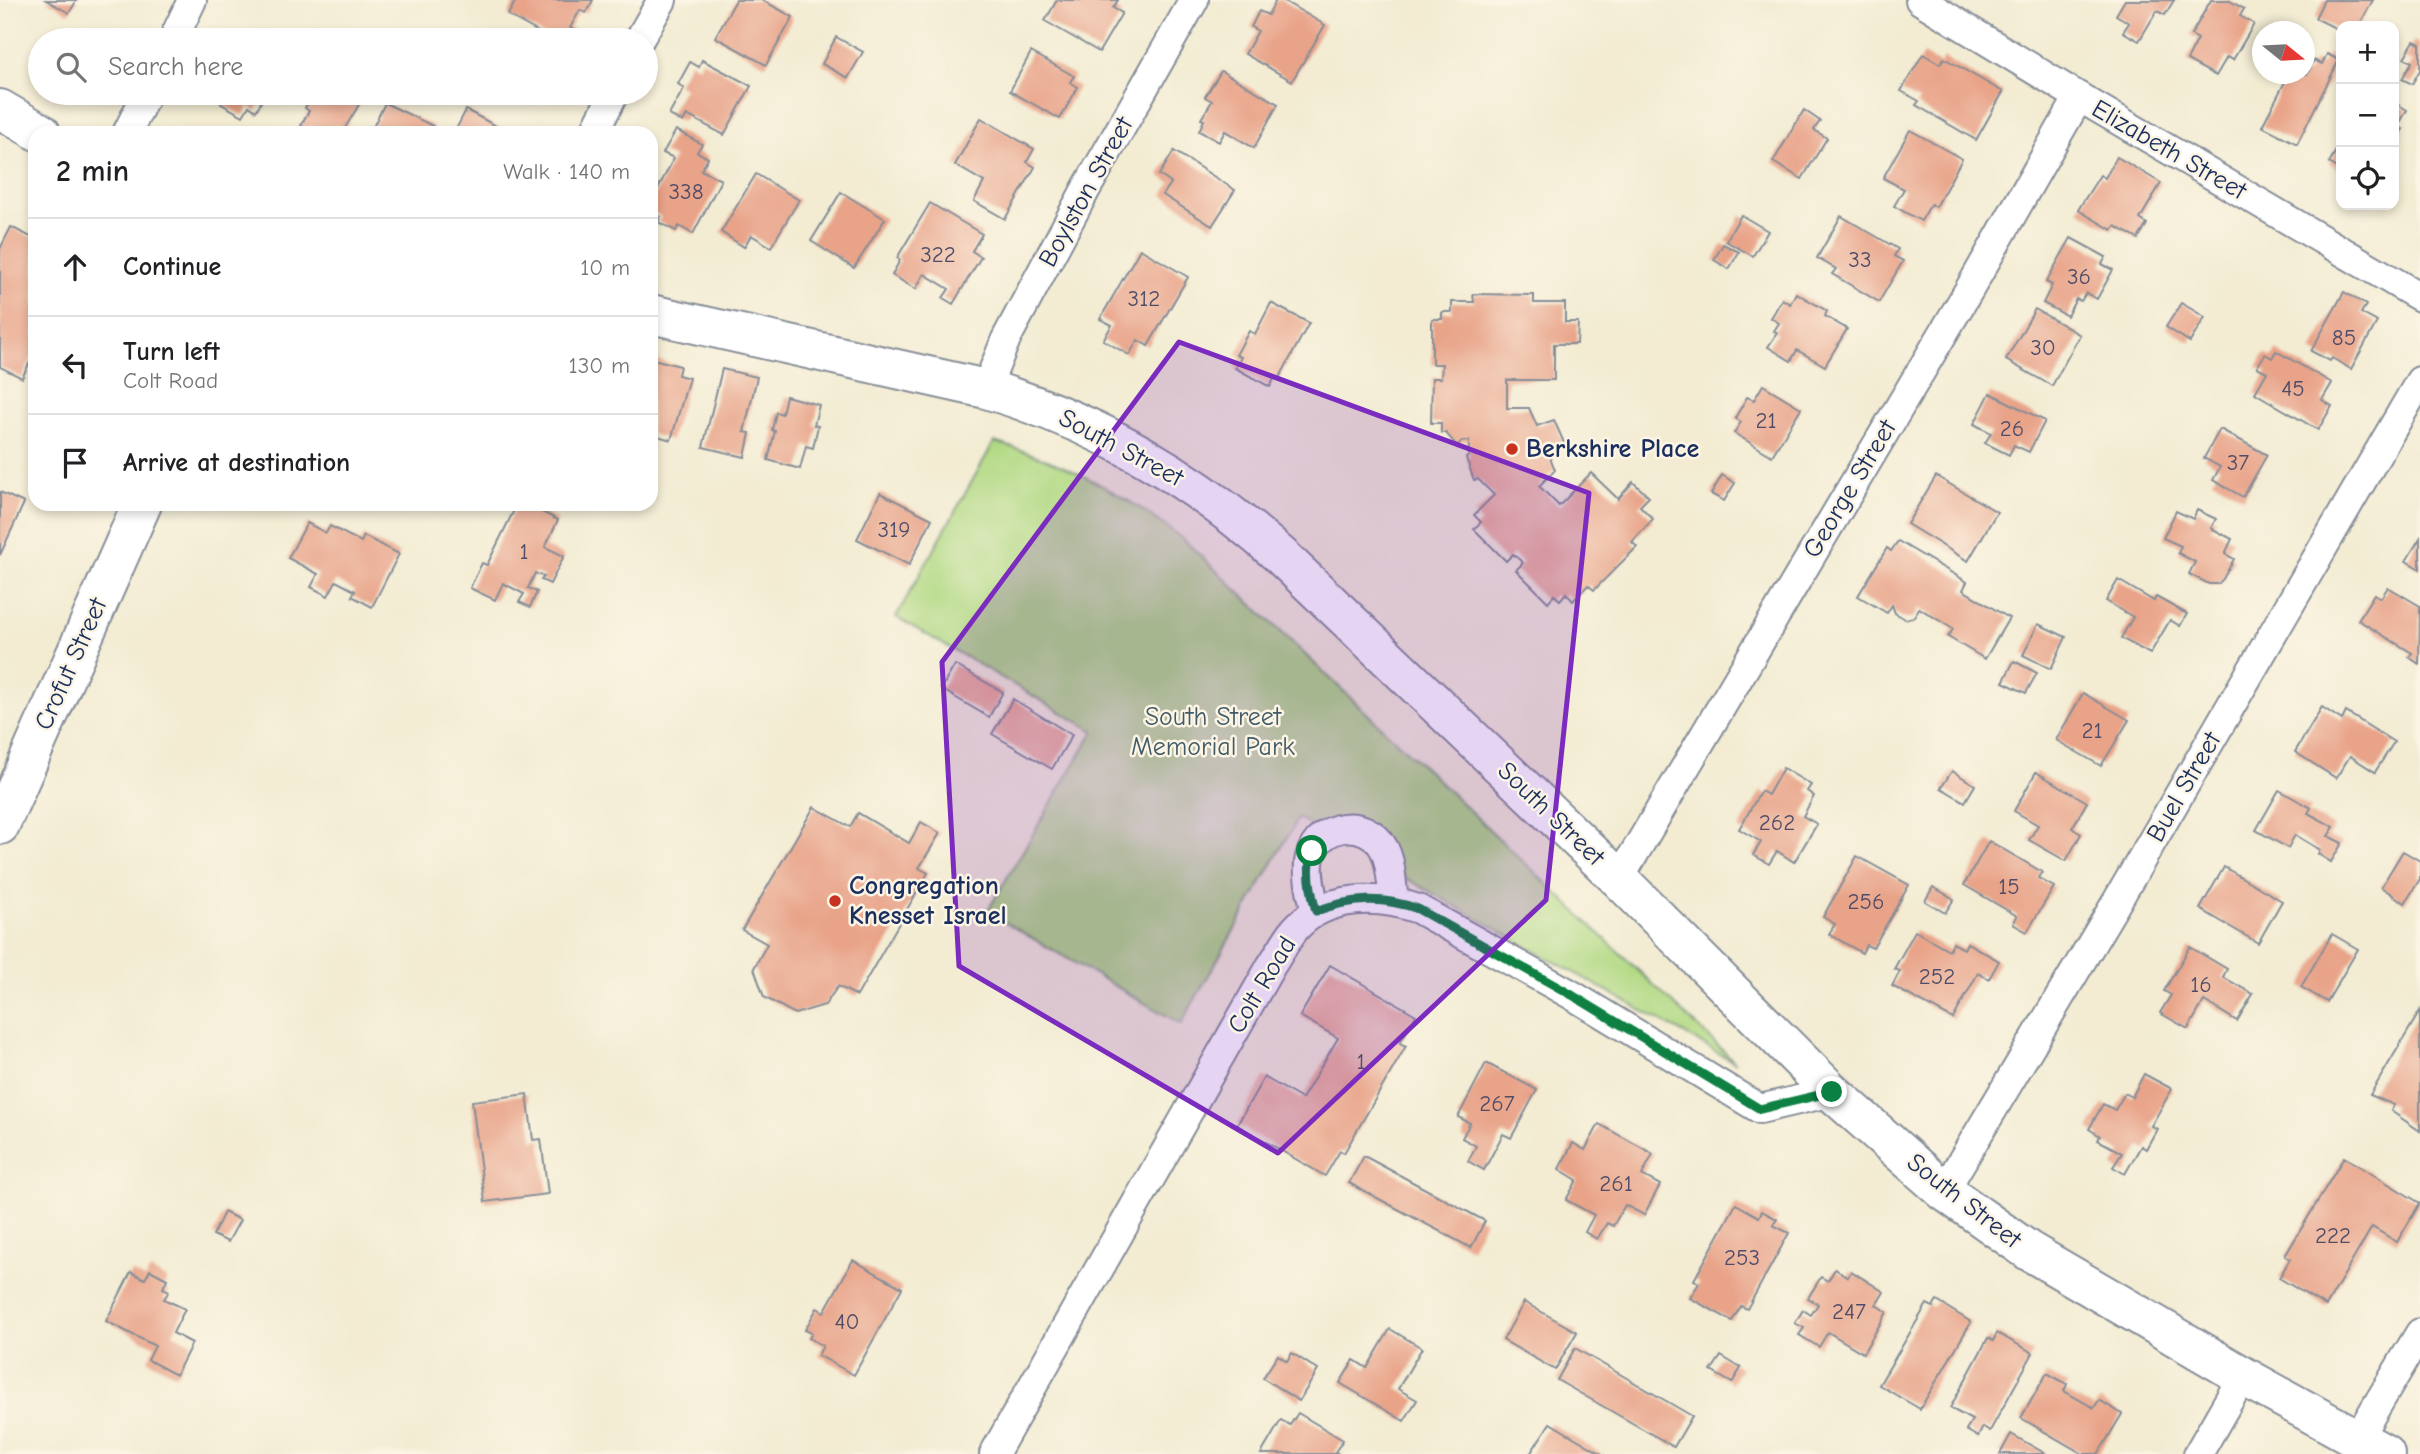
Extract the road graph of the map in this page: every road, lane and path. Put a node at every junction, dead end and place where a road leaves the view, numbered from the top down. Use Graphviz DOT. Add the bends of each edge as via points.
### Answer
graph roads {
  1 [pos="192,0"];
  2 [pos="662,0"];
  3 [pos="1194,0"];
  4 [pos="1920,0"];
  5 [pos="179,28"];
  6 [pos="646,28"];
  7 [pos="2079,97"];
  8 [pos="141,105"];
  9 [pos="608,105"];
  10 [pos="0,109"];
  11 [pos="29,126"];
  12 [pos="130,126"];
  13 [pos="598,126"];
  14 [pos="2420,297"];
  15 [pos="658,316"];
  16 [pos="2420,381"];
  17 [pos="986,388"];
  18 [pos="139,511"];
  19 [pos="0,825"];
  20 [pos="1619,879"];
  21 [pos="1394,900"];
  22 [pos="1316,911"];
  23 [pos="1832,1092"];
  24 [pos="1944,1191"];
  25 [pos="2420,1333"];
  26 [pos="2243,1376"];
  27 [pos="2371,1446"];
  28 [pos="994,1454"];
  29 [pos="2198,1454"];
  1 -- 5 [label="street"];
  2 -- 6 [label="street"];
  3 -- 17 [label="street, Boylston Street" via="1012,328"];
  4 -- 7 [label="street, Elizabeth Street"];
  7 -- 14 [label="street, Elizabeth Street"];
  7 -- 20 [label="street, George Street"];
  8 -- 12 [label="street"];
  9 -- 13 [label="street"];
  10 -- 11 [label="main road"];
  15 -- 17 [label="main road, South Street"];
  16 -- 24 [label="street, Buel Street"];
  17 -- 20 [label="main road, South Street" via="1109,436 1165,467 1240,521"];
  18 -- 19 [label="main road, Crofut Street"];
  20 -- 23 [label="main road, South Street"];
  21 -- 22 [label="street, Colt Road" via="1347,902"];
  21 -- 22 [label="street" via="1383,846 1368,832 1345,827 1322,837 1312,851 1309,863"];
  21 -- 23 [label="street, Colt Road" via="1472,938 1760,1109"];
  22 -- 28 [label="street, Colt Road" via="1295,929 1271,966"];
  23 -- 24 [label="main road, South Street"];
  24 -- 26 [label="main road, South Street" via="2029,1251"];
  25 -- 27 [label="street"];
  26 -- 27 [label="main road, South Street"];
  26 -- 29 [label="street"];
}
